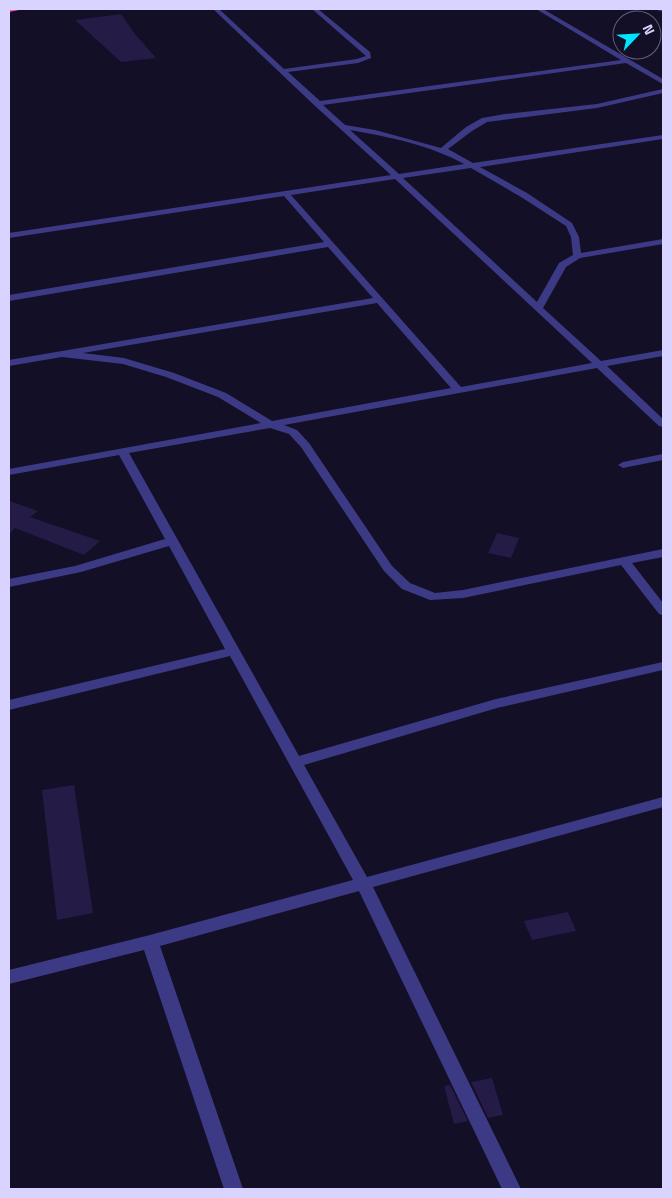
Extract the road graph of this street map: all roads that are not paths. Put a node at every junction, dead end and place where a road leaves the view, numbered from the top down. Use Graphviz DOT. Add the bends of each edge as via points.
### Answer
graph roads {
  1 [pos="20,9"];
  2 [pos="216,9"];
  3 [pos="315,9"];
  4 [pos="539,9"];
  5 [pos="659,9"];
  6 [pos="9,10"];
  7 [pos="663,10"];
  8 [pos="628,61"];
  9 [pos="281,71"];
  10 [pos="655,77"];
  11 [pos="663,78"];
  12 [pos="663,82"];
  13 [pos="663,90"];
  14 [pos="316,104"];
  15 [pos="340,126"];
  16 [pos="663,136"];
  17 [pos="443,150"];
  18 [pos="474,165"];
  19 [pos="396,177"];
  20 [pos="287,195"];
  21 [pos="9,235"];
  22 [pos="663,242"];
  23 [pos="330,244"];
  24 [pos="577,256"];
  25 [pos="9,298"];
  26 [pos="380,300"];
  27 [pos="538,308"];
  28 [pos="663,353"];
  29 [pos="62,354"];
  30 [pos="9,363"];
  31 [pos="598,364"];
  32 [pos="458,390"];
  33 [pos="270,424"];
  34 [pos="663,424"];
  35 [pos="122,451"];
  36 [pos="663,457"];
  37 [pos="623,466"];
  38 [pos="9,472"];
  39 [pos="172,541"];
  40 [pos="663,553"];
  41 [pos="624,561"];
  42 [pos="9,583"];
  43 [pos="663,611"];
  44 [pos="233,651"];
  45 [pos="663,666"];
  46 [pos="9,705"];
  47 [pos="295,762"];
  48 [pos="663,802"];
  49 [pos="363,884"];
  50 [pos="150,942"];
  51 [pos="9,977"];
  52 [pos="234,1189"];
  53 [pos="512,1189"];
  1 -- 6 [label="highway"];
  2 -- 9 [label="street"];
  3 -- 9 [label="street" via="370,57"];
  4 -- 8 [label="street"];
  5 -- 7 [label="street"];
  8 -- 10 [label="street"];
  8 -- 14 [label="street"];
  9 -- 14 [label="street"];
  10 -- 11 [label="street"];
  10 -- 12 [label="street"];
  13 -- 17 [label="street" via="597,106 485,120"];
  14 -- 15 [label="street"];
  15 -- 17 [label="street"];
  15 -- 19 [label="street"];
  16 -- 18 [label="street"];
  17 -- 18 [label="street"];
  18 -- 19 [label="street"];
  18 -- 24 [label="street" via="569,225 575,237"];
  19 -- 20 [label="street"];
  19 -- 27 [label="street"];
  20 -- 21 [label="street"];
  20 -- 23 [label="street"];
  22 -- 24 [label="street"];
  23 -- 25 [label="street"];
  23 -- 26 [label="street"];
  24 -- 27 [label="street" via="562,265"];
  26 -- 29 [label="street"];
  26 -- 32 [label="street"];
  27 -- 31 [label="street"];
  28 -- 31 [label="street"];
  29 -- 30 [label="street"];
  29 -- 33 [label="street" via="124,361 170,375 222,395"];
  31 -- 32 [label="street"];
  31 -- 34 [label="street"];
  32 -- 33 [label="street"];
  33 -- 35 [label="street"];
  33 -- 41 [label="street" via="293,432 305,444 388,568 406,586 434,597 464,594"];
  35 -- 38 [label="street"];
  35 -- 39 [label="street"];
  36 -- 37 [label="street"];
  39 -- 42 [label="street" via="77,569"];
  39 -- 44 [label="street"];
  40 -- 41 [label="street"];
  41 -- 43 [label="street"];
  44 -- 46 [label="street"];
  44 -- 47 [label="street"];
  45 -- 47 [label="street" via="496,704"];
  47 -- 49 [label="street"];
  48 -- 49 [label="street"];
  49 -- 50 [label="street"];
  49 -- 53 [label="street"];
  50 -- 51 [label="street"];
  50 -- 52 [label="street"];
}
